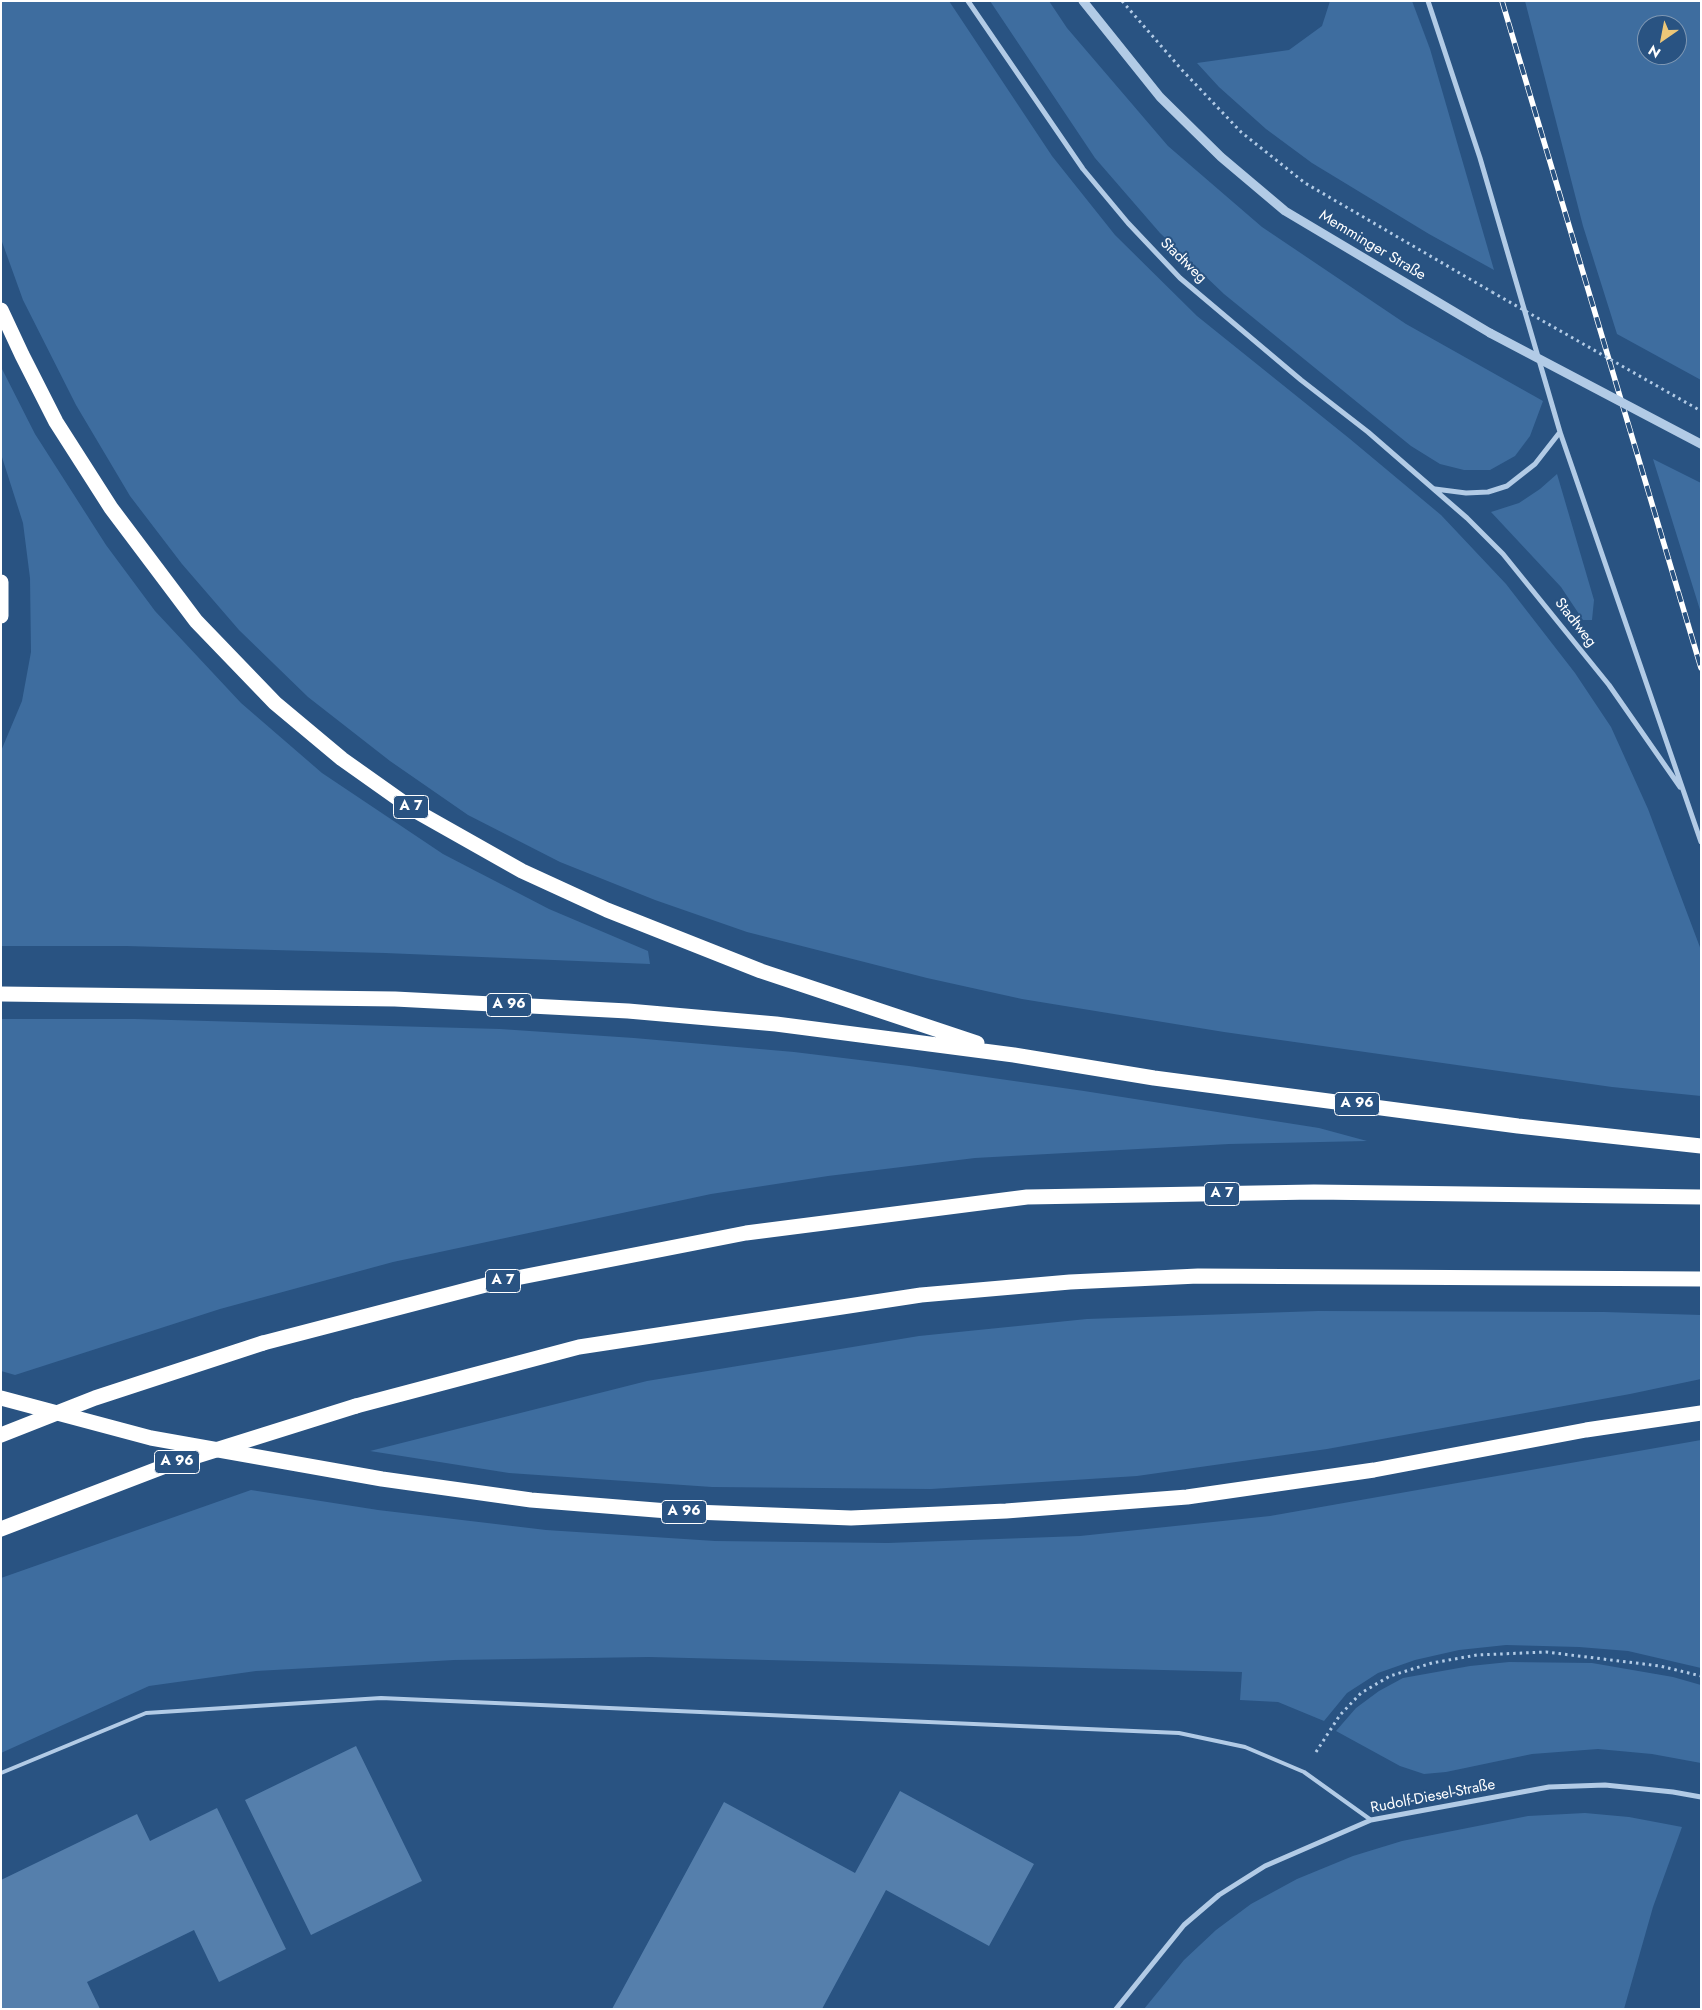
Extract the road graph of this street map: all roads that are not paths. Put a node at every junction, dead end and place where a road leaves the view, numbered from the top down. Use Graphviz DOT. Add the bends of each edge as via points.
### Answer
graph roads {
  1 [pos="968,1"];
  2 [pos="1083,1"];
  3 [pos="1428,1"];
  4 [pos="1,310"];
  5 [pos="1560,432"];
  6 [pos="1701,444"];
  7 [pos="1434,489"];
  8 [pos="1,582"];
  9 [pos="1,616"];
  10 [pos="1680,787"];
  11 [pos="1701,842"];
  12 [pos="1,994"];
  13 [pos="1014,1055"];
  14 [pos="1701,1146"];
  15 [pos="1701,1196"];
  16 [pos="1701,1278"];
  17 [pos="1,1398"];
  18 [pos="1701,1413"];
  19 [pos="1,1434"];
  20 [pos="1,1529"];
  21 [pos="1,1773"];
  22 [pos="1701,1797"];
  23 [pos="1371,1820"];
  24 [pos="1116,2009"];
  1 -- 7 [label="street, Stadtweg" via="1083,169 1180,278"];
  2 -- 6 [label="street, Memminger Straße, bridge" via="1160,97 1221,157 1285,210 1490,333"];
  3 -- 5 [label="street, Stadtweg" via="1480,158"];
  4 -- 13 [label="highway, A 7" via="61,430 111,508 190,614 275,702 342,760 414,810 522,871 607,910 761,972"];
  5 -- 7 [label="street" via="1534,464 1507,486 1466,494"];
  5 -- 10 [label="street, Stadtweg"];
  7 -- 10 [label="street, Stadtweg" via="1503,554 1538,596 1609,686"];
  8 -- 9 [label="highway"];
  10 -- 11 [label="street, Stadtweg"];
  12 -- 13 [label="highway, A 96" via="395,999 628,1011 776,1024"];
  13 -- 14 [label="highway, A 96" via="1154,1078 1518,1126"];
  15 -- 19 [label="highway, A 7, bridge" via="1314,1192 1028,1197 746,1233 501,1281 263,1343 95,1398"];
  16 -- 20 [label="highway, A 96, bridge" via="1198,1276 921,1294 579,1347 356,1406 168,1465"];
  17 -- 18 [label="highway, A 96" via="151,1438 382,1480 532,1500 668,1512 851,1518 1187,1497 1374,1470 1586,1430"];
  21 -- 23 [label="lane" via="146,1713 381,1698 1179,1734 1245,1747 1304,1772"];
  22 -- 23 [label="street, Rudolf-Diesel-Straße" via="1606,1785 1549,1787"];
  23 -- 24 [label="street, Rudolf-Diesel-Straße" via="1265,1866 1219,1896 1184,1925"];
}
